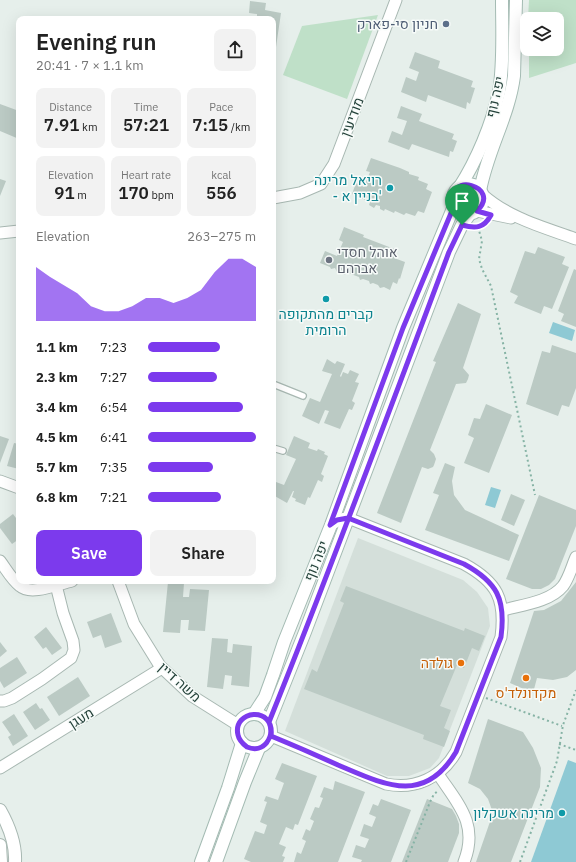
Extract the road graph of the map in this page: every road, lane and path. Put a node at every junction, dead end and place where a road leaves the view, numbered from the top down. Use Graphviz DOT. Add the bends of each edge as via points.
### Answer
graph roads {
  1 [pos="396,0"];
  2 [pos="502,0"];
  3 [pos="516,0"];
  4 [pos="459,188"];
  5 [pos="482,193"];
  6 [pos="276,197"];
  7 [pos="454,206"];
  8 [pos="474,213"];
  9 [pos="491,215"];
  10 [pos="520,219"];
  11 [pos="462,225"];
  12 [pos="478,227"];
  13 [pos="16,231"];
  14 [pos="0,234"];
  15 [pos="576,239"];
  16 [pos="276,385"];
  17 [pos="303,396"];
  18 [pos="276,449"];
  19 [pos="283,451"];
  20 [pos="0,481"];
  21 [pos="16,487"];
  22 [pos="535,495"];
  23 [pos="348,518"];
  24 [pos="330,525"];
  25 [pos="576,557"];
  26 [pos="0,561"];
  27 [pos="16,582"];
  28 [pos="17,584"];
  29 [pos="52,584"];
  30 [pos="55,584"];
  31 [pos="119,584"];
  32 [pos="503,610"];
  33 [pos="162,668"];
  34 [pos="576,690"];
  35 [pos="493,700"];
  36 [pos="0,701"];
  37 [pos="254,714"];
  38 [pos="269,722"];
  39 [pos="238,725"];
  40 [pos="562,726"];
  41 [pos="271,736"];
  42 [pos="242,743"];
  43 [pos="559,744"];
  44 [pos="259,748"];
  45 [pos="576,750"];
  46 [pos="0,768"];
  47 [pos="438,774"];
  48 [pos="434,794"];
  49 [pos="0,810"];
  50 [pos="0,845"];
  51 [pos="1,862"];
  52 [pos="15,862"];
  53 [pos="201,862"];
  54 [pos="216,862"];
  55 [pos="406,862"];
  56 [pos="464,862"];
  57 [pos="520,862"];
  1 -- 6 [label="street, מודיעין" via="334,164 321,184 300,193"];
  2 -- 4 [label="main road, יפה נוף" via="502,50 498,92 478,154"];
  3 -- 5 [label="main road, יפה נוף" via="512,88 483,179"];
  4 -- 5 [label="main road" via="463,185 473,185"];
  4 -- 7 [label="main road" via="454,196"];
  5 -- 8 [label="main road" via="482,205"];
  5 -- 10 [label="street" via="495,205"];
  7 -- 8 [label="main road" via="461,212"];
  7 -- 24 [label="main road, יפה נוף" via="403,328"];
  8 -- 9 [label="street"];
  8 -- 11 [label="main road"];
  9 -- 10 [label="street"];
  9 -- 12 [label="path" via="486,223"];
  10 -- 15 [label="street"];
  11 -- 12 [label="path"];
  11 -- 23 [label="main road" via="449,252"];
  12 -- 22 [label="path" via="482,241 479,259 491,286"];
  13 -- 14 [label="street"];
  16 -- 17 [label="lane"];
  18 -- 19 [label="lane"];
  20 -- 21 [label="street"];
  23 -- 24 [label="street" via="337,520"];
  23 -- 32 [label="street" via="478,571 494,587"];
  23 -- 38 [label="main road"];
  24 -- 37 [label="main road, יפה נוף" via="265,698"];
  25 -- 32 [label="street" via="563,586 552,595"];
  26 -- 27 [label="street"];
  28 -- 29 [label="street" via="27,590 35,590"];
  30 -- 36 [label="street" via="73,641 74,650 71,658 12,698"];
  31 -- 33 [label="street, משה דיין" via="134,624"];
  32 -- 47 [label="street" via="501,637 461,740 451,761"];
  33 -- 39 [label="street, משה דיין" via="192,696"];
  33 -- 46 [label="street, מעגן"];
  34 -- 40 [label="path"];
  35 -- 40 [label="path"];
  37 -- 38 [label="main road"];
  37 -- 39 [label="main road, יפה נוף" via="244,717"];
  38 -- 41 [label="main road"];
  39 -- 42 [label="main road" via="237,734"];
  40 -- 43 [label="path"];
  41 -- 44 [label="main road"];
  41 -- 47 [label="street" via="394,786 416,784"];
  42 -- 44 [label="main road" via="250,748"];
  42 -- 53 [label="main road"];
  43 -- 45 [label="path"];
  43 -- 57 [label="path" via="557,761"];
  44 -- 54 [label="main road"];
  47 -- 56 [label="street" via="462,812 469,829"];
  48 -- 55 [label="path"];
  49 -- 52 [label="main road" via="13,840"];
  50 -- 51 [label="main road"];
}
